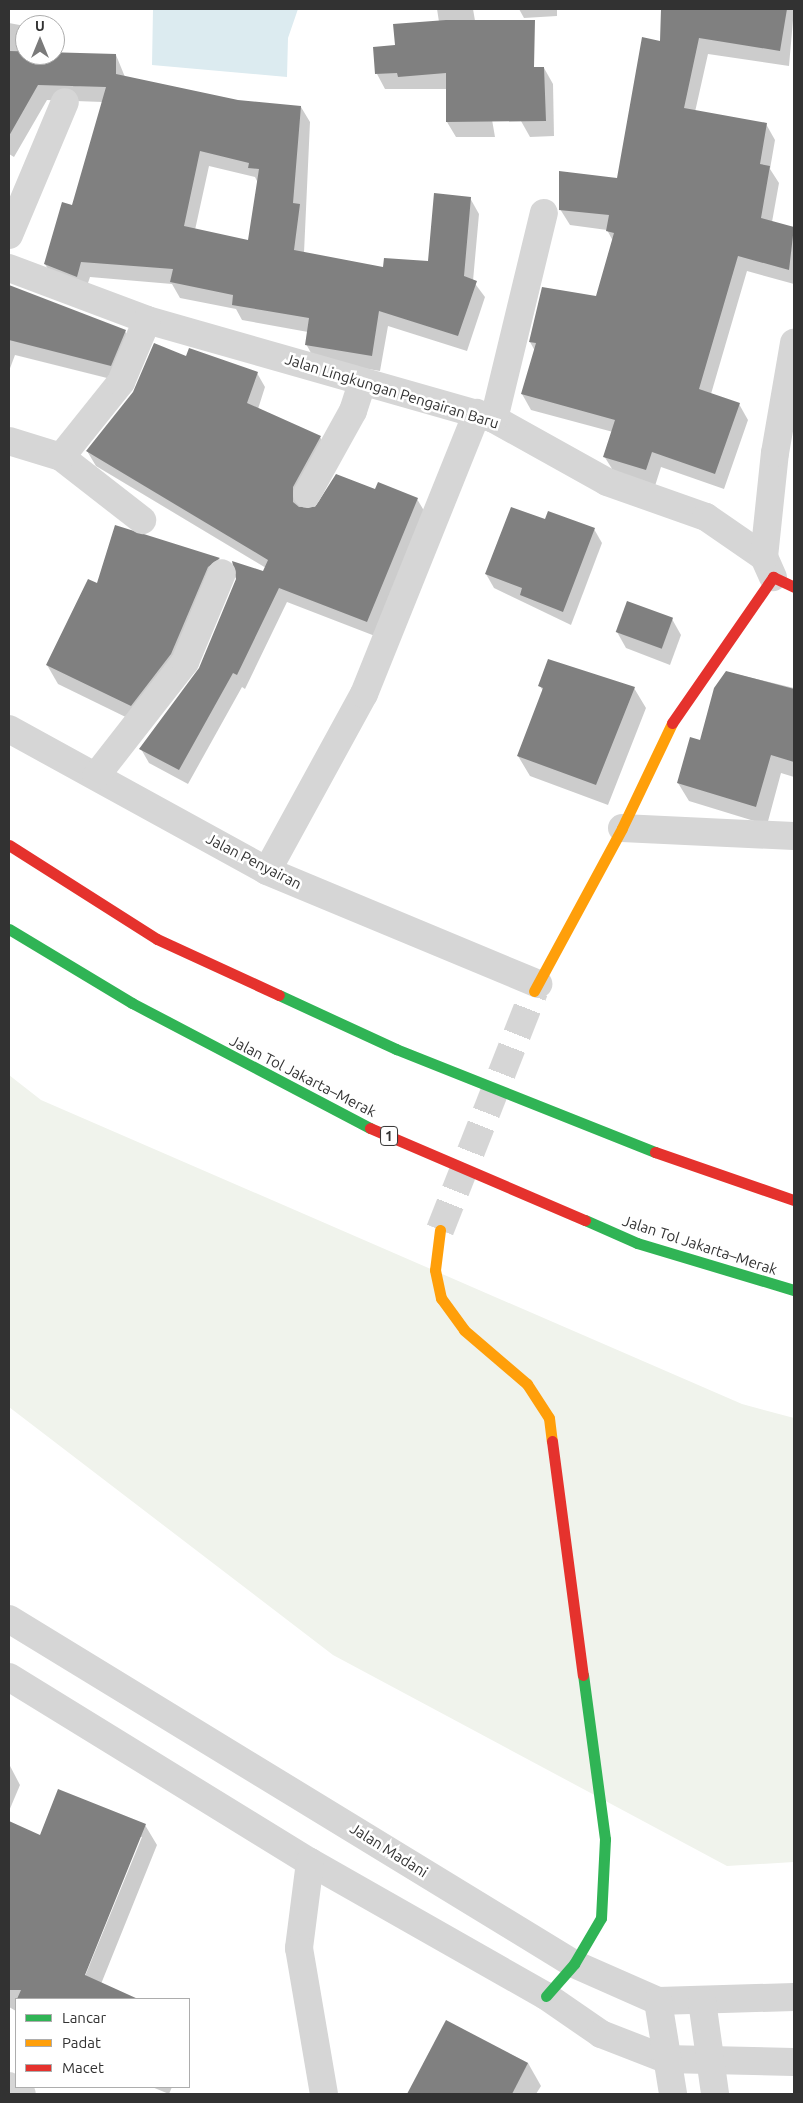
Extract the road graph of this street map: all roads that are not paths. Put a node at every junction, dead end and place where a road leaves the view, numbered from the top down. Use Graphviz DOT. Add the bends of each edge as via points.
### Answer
graph roads {
  1 [pos="65,102"];
  2 [pos="544,213"];
  3 [pos="9,235"];
  4 [pos="9,268"];
  5 [pos="147,320"];
  6 [pos="794,343"];
  7 [pos="362,384"];
  8 [pos="485,416"];
  9 [pos="9,441"];
  10 [pos="61,457"];
  11 [pos="308,494"];
  12 [pos="142,520"];
  13 [pos="222,573"];
  14 [pos="777,574"];
  15 [pos="9,729"];
  16 [pos="96,776"];
  17 [pos="622,828"];
  18 [pos="794,836"];
  19 [pos="9,845"];
  20 [pos="267,871"];
  21 [pos="9,929"];
  22 [pos="536,987"];
  23 [pos="794,1200"];
  24 [pos="440,1230"];
  25 [pos="794,1290"];
  26 [pos="9,1619"];
  27 [pos="9,1678"];
  28 [pos="310,1862"];
  29 [pos="574,1964"];
  30 [pos="546,1996"];
  31 [pos="794,1997"];
  32 [pos="658,2001"];
  33 [pos="702,2001"];
  34 [pos="666,2059"];
  35 [pos="707,2061"];
  36 [pos="794,2062"];
  37 [pos="9,2086"];
  38 [pos="22,2094"];
  39 [pos="324,2094"];
  40 [pos="673,2094"];
  41 [pos="715,2094"];
  1 -- 3 [label="street"];
  2 -- 8 [label="street"];
  4 -- 5 [label="street, Jalan Lingkungan Pengairan Baru"];
  5 -- 7 [label="street, Jalan Lingkungan Pengairan Baru"];
  5 -- 10 [label="street" via="121,382"];
  6 -- 14 [label="street" via="775,453"];
  7 -- 8 [label="street, Jalan Lingkungan Pengairan Baru"];
  7 -- 11 [label="street" via="353,411"];
  8 -- 14 [label="street, Jalan Lingkungan Pengairan Baru" via="608,482 706,517"];
  8 -- 20 [label="street" via="364,694"];
  9 -- 10 [label="street"];
  10 -- 12 [label="street"];
  13 -- 16 [label="street" via="185,662"];
  14 -- 17 [label="main road" via="675,716"];
  15 -- 16 [label="street, Jalan Penyairan"];
  16 -- 20 [label="street, Jalan Penyairan"];
  17 -- 18 [label="street"];
  17 -- 22 [label="main road"];
  19 -- 23 [label="main road" via="157,940 387,1045 684,1164"];
  20 -- 22 [label="street, Jalan Penyairan"];
  21 -- 25 [label="main road, Jalan Tol Jakarta–Merak / 1" via="132,1004 354,1121 637,1243"];
  24 -- 29 [label="main road" via="435,1270 441,1298 464,1330 527,1384 549,1418 605,1839 601,1918"];
  26 -- 29 [label="street, Jalan Madani"];
  27 -- 28 [label="street"];
  28 -- 30 [label="street"];
  28 -- 39 [label="street" via="299,1948"];
  29 -- 30 [label="main road"];
  29 -- 32 [label="street, Jalan Madani"];
  30 -- 34 [label="street" via="601,2034"];
  31 -- 33 [label="street, Jalan Madani"];
  32 -- 33 [label="street, Jalan Madani"];
  32 -- 34 [label="street"];
  33 -- 35 [label="street"];
  34 -- 35 [label="street"];
  34 -- 40 [label="street"];
  35 -- 36 [label="street"];
  35 -- 41 [label="street"];
  37 -- 38 [label="street"];
}
